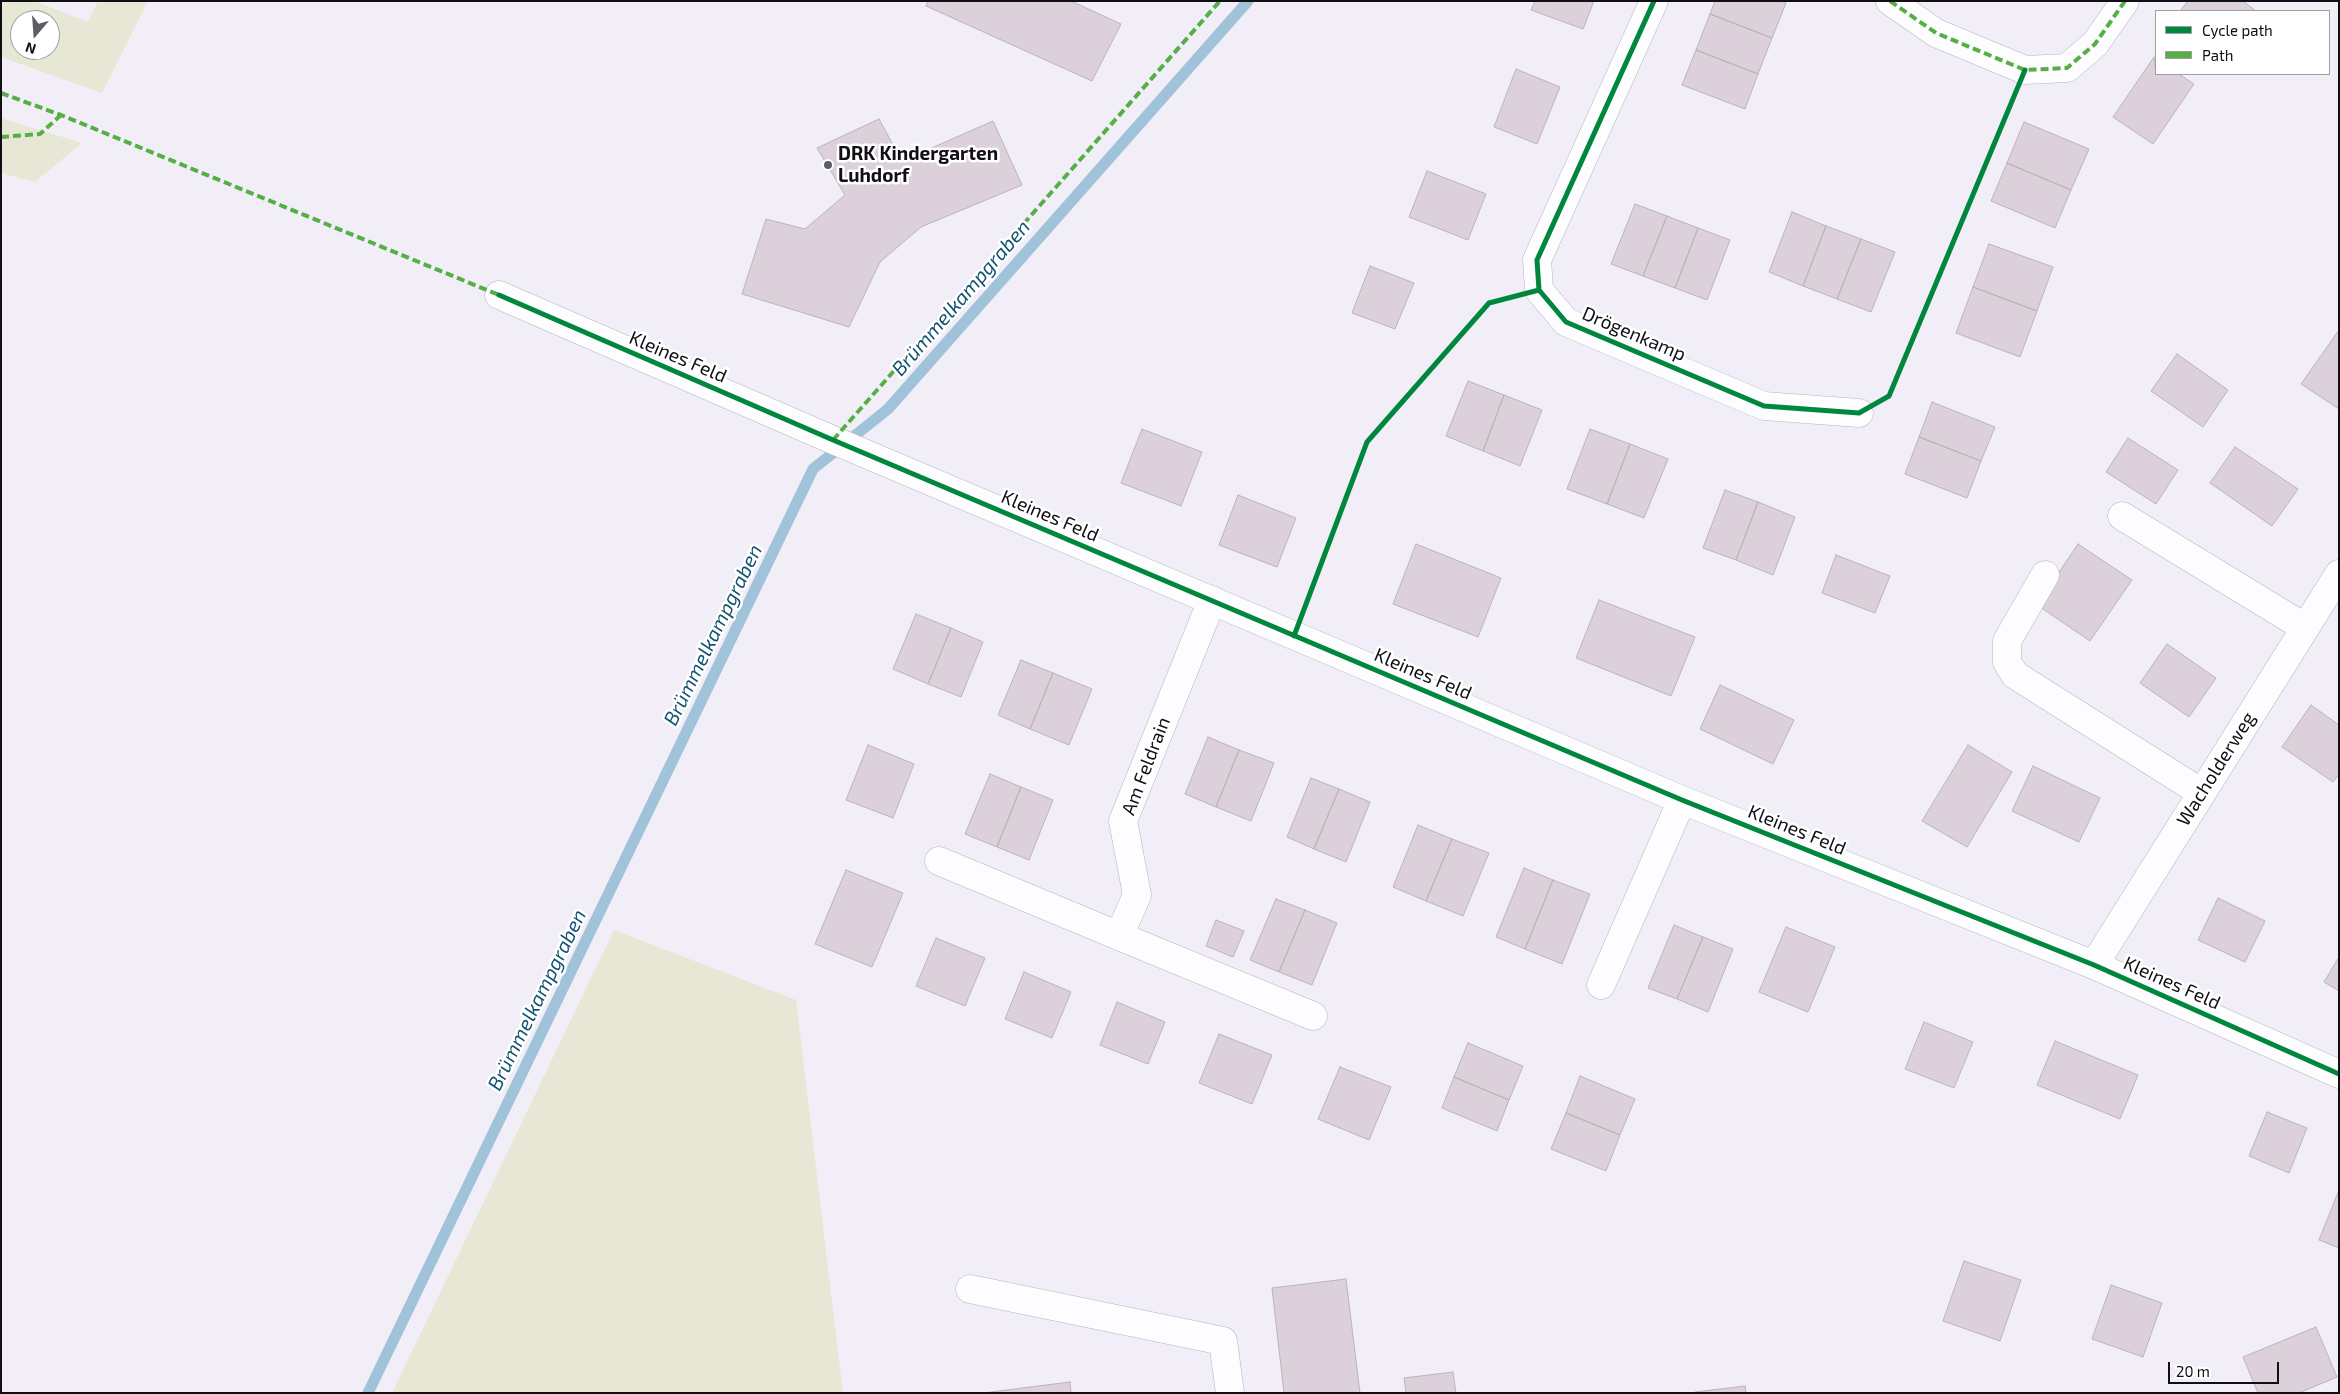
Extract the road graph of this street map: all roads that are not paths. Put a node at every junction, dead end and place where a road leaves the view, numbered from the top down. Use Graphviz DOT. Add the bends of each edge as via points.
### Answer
graph roads {
  1 [pos="1654,1"];
  2 [pos="1890,1"];
  3 [pos="2125,1"];
  4 [pos="498,295"];
  5 [pos="1858,413"];
  6 [pos="2122,516"];
  7 [pos="2339,574"];
  8 [pos="2045,575"];
  9 [pos="1212,600"];
  10 [pos="2304,627"];
  11 [pos="2202,793"];
  12 [pos="1682,800"];
  13 [pos="939,861"];
  14 [pos="1119,936"];
  15 [pos="2094,965"];
  16 [pos="1601,985"];
  17 [pos="1313,1016"];
  18 [pos="2339,1074"];
  19 [pos="970,1289"];
  20 [pos="1230,1393"];
  1 -- 5 [label="street, Drögenkamp" via="1537,260 1539,290 1566,322 1764,406"];
  2 -- 3 [label="street" via="1936,34 2025,70 2068,68 2095,44"];
  4 -- 9 [label="street, Kleines Feld"];
  6 -- 10 [label="street"];
  7 -- 10 [label="street, Wacholderweg"];
  8 -- 11 [label="street" via="2007,641 2007,662 2015,675"];
  9 -- 12 [label="street, Kleines Feld"];
  9 -- 14 [label="street, Am Feldrain" via="1123,821 1137,895"];
  10 -- 11 [label="street, Wacholderweg"];
  11 -- 15 [label="street, Wacholderweg"];
  12 -- 15 [label="street, Kleines Feld"];
  12 -- 16 [label="street"];
  13 -- 14 [label="street"];
  14 -- 17 [label="street"];
  15 -- 18 [label="street, Kleines Feld"];
  19 -- 20 [label="street" via="1223,1341"];
}
